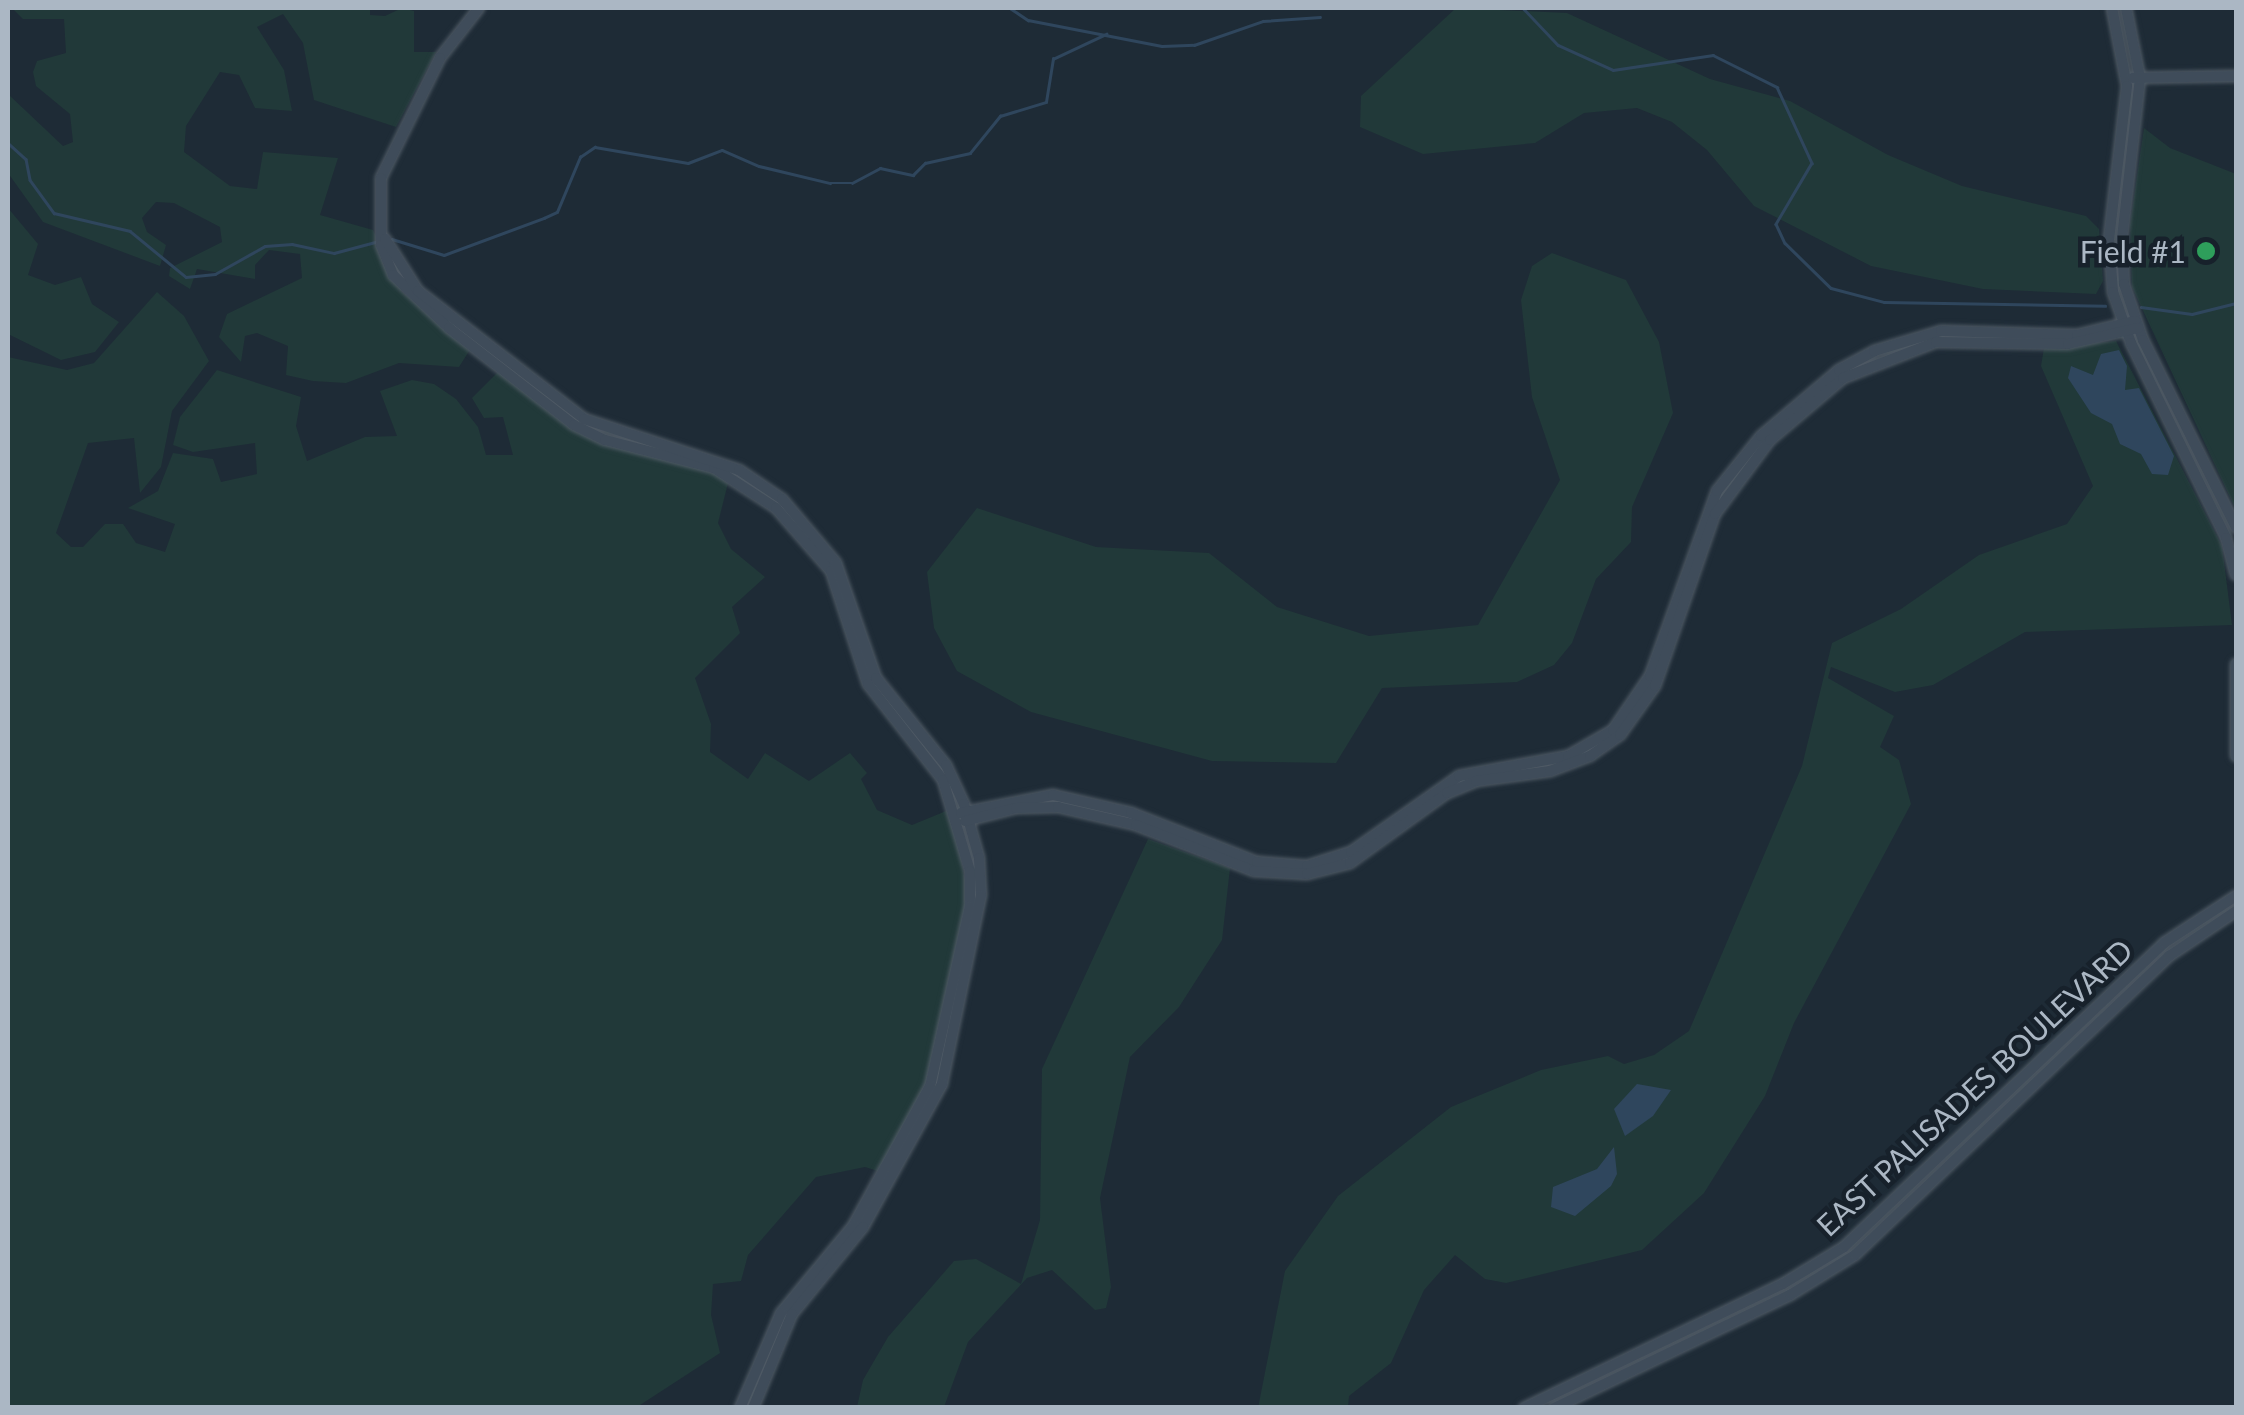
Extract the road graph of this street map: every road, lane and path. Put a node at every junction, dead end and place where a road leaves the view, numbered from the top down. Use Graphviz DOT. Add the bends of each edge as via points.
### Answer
graph roads {
  1 [pos="480,8"];
  2 [pos="2112,8"];
  3 [pos="2126,8"];
  4 [pos="2236,76"];
  5 [pos="2127,78"];
  6 [pos="2140,78"];
  7 [pos="2130,326"];
  8 [pos="2236,527"];
  9 [pos="2236,575"];
  10 [pos="2236,664"];
  11 [pos="2236,756"];
  12 [pos="963,817"];
  13 [pos="2236,896"];
  14 [pos="2236,911"];
  15 [pos="740,1408"];
  16 [pos="754,1408"];
  17 [pos="1524,1408"];
  18 [pos="1554,1408"];
  1 -- 12 [label="street" via="448,44 381,178 388,264 403,286 574,425 605,440 714,468 776,508 824,560 868,684 943,780"];
  2 -- 5 [label="street"];
  3 -- 6 [label="street"];
  4 -- 6 [label="street"];
  5 -- 6 [label="street"];
  5 -- 7 [label="street" via="2109,240"];
  6 -- 7 [label="street" via="2122,238"];
  7 -- 8 [label="street"];
  7 -- 9 [label="street"];
  7 -- 12 [label="street" via="2077,335 1942,331 1874,350 1839,370 1761,436 1717,491 1650,676 1614,730 1568,756 1460,776 1351,852 1308,866 1257,862 1131,813 1053,795"];
  10 -- 11 [label="street"];
  12 -- 15 [label="street" via="970,906 930,1086 852,1226 782,1312"];
  12 -- 16 [label="street" via="979,858 979,914 942,1084 863,1227 792,1314"];
  13 -- 17 [label="street, EAST PALISADES BOULEVARD" via="2164,944 1844,1247 1784,1284"];
  14 -- 18 [label="street, EAST PALISADES BOULEVARD" via="2169,956 1854,1255 1790,1295"];
}
